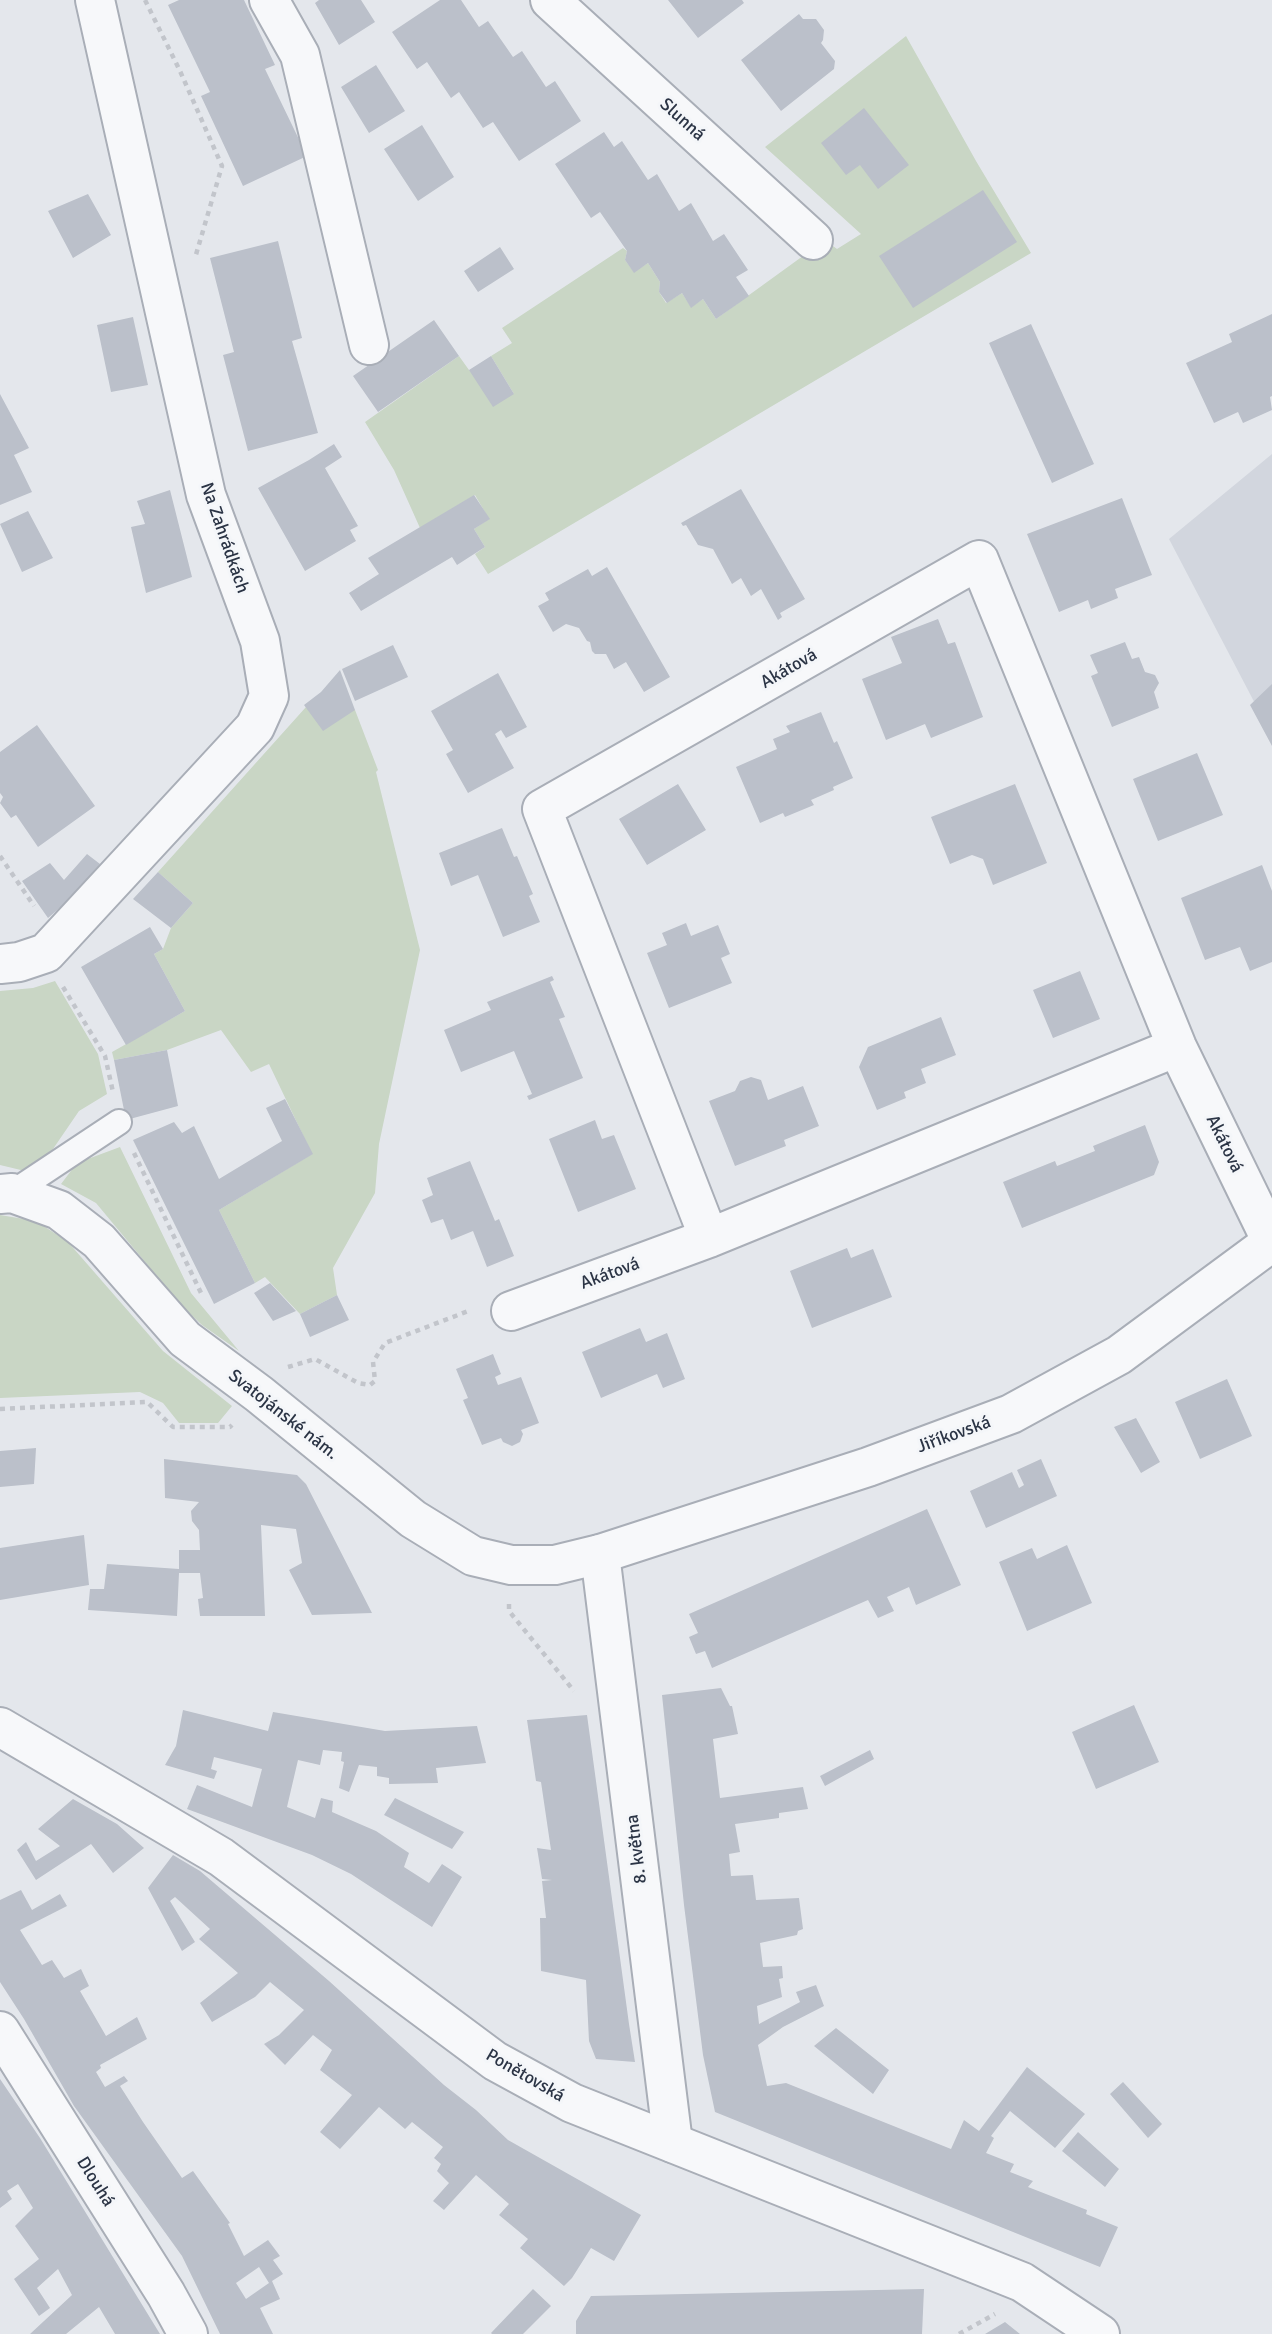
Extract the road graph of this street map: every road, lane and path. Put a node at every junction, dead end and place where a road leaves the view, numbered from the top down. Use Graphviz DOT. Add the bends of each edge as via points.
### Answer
graph roads {
  1 [pos="95,0"];
  2 [pos="145,0"];
  3 [pos="269,0"];
  4 [pos="550,0"];
  5 [pos="813,240"];
  6 [pos="193,263"];
  7 [pos="369,345"];
  8 [pos="0,856"];
  9 [pos="36,908"];
  10 [pos="46,953"];
  11 [pos="0,964"];
  12 [pos="1177,1047"];
  13 [pos="119,1122"];
  14 [pos="6,1194"];
  15 [pos="709,1238"];
  16 [pos="1272,1242"];
  17 [pos="205,1301"];
  18 [pos="511,1311"];
  19 [pos="259,1394"];
  20 [pos="0,1409"];
  21 [pos="600,1554"];
  22 [pos="511,1565"];
  23 [pos="578,1695"];
  24 [pos="0,1727"];
  25 [pos="0,2031"];
  26 [pos="673,2143"];
  27 [pos="188,2334"];
  28 [pos="1100,2334"];
  1 -- 10 [label="street, Na Zahrádkách" via="206,495 260,641 269,696 254,727"];
  2 -- 6 [label="path" via="222,166"];
  3 -- 7 [label="street" via="300,55"];
  4 -- 5 [label="street, Slunná"];
  8 -- 9 [label="path"];
  10 -- 11 [label="street"];
  10 -- 13 [label="path" via="105,1056"];
  12 -- 15 [label="street, Akátová"];
  12 -- 15 [label="street, Akátová" via="979,561 542,809"];
  12 -- 16 [label="street, Akátová"];
  13 -- 14 [label="lane"];
  13 -- 17 [label="path"];
  14 -- 19 [label="street, Svatojánské nám." via="60,1210 99,1241 185,1339"];
  15 -- 18 [label="street, Akátová"];
  16 -- 21 [label="street, Jiříkovská" via="1119,1354 1011,1414 868,1467"];
  18 -- 19 [label="path" via="506,1296 385,1343 373,1362 375,1381 370,1385 315,1359 278,1370"];
  19 -- 20 [label="path" via="230,1427 173,1427 147,1402"];
  19 -- 22 [label="street, Svatojánské nám." via="413,1519 472,1556"];
  21 -- 22 [label="street, Svatojánské nám." via="555,1565"];
  21 -- 26 [label="street, 8. května"];
  22 -- 23 [label="path" via="509,1611"];
  24 -- 26 [label="street, Ponětovská" via="221,1857 495,2061 572,2103"];
  25 -- 27 [label="street, Dlouhá"];
  26 -- 28 [label="street, Ponětovská" via="1022,2282"];
}
